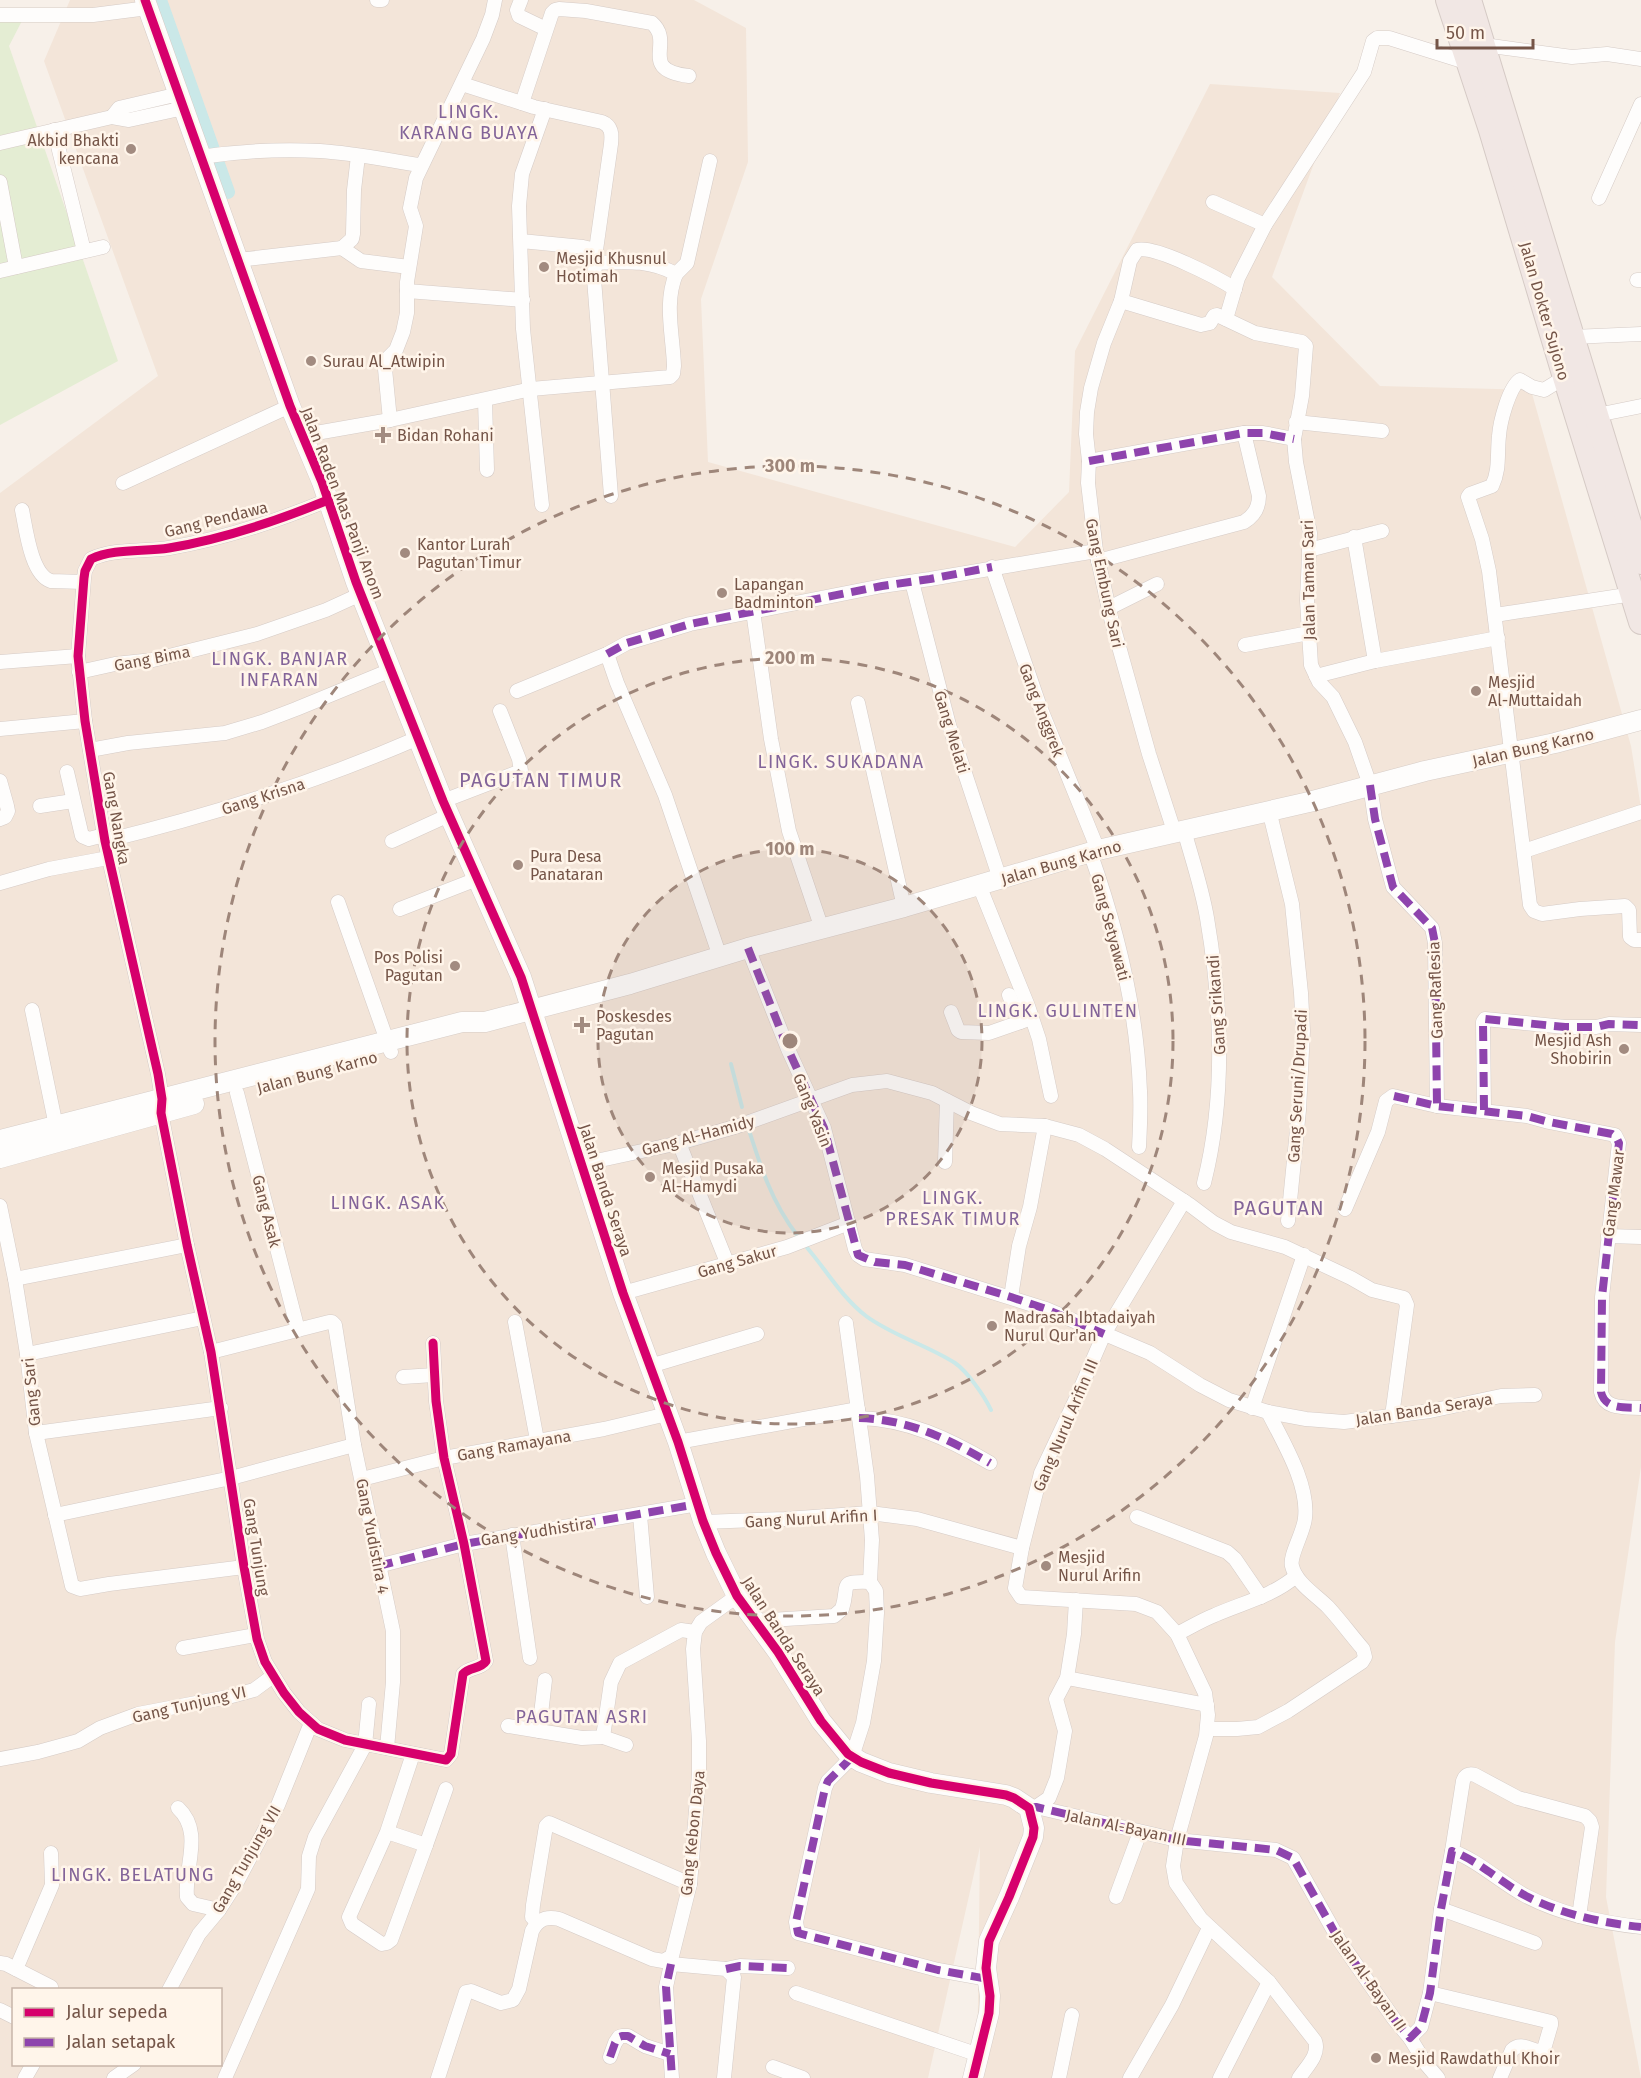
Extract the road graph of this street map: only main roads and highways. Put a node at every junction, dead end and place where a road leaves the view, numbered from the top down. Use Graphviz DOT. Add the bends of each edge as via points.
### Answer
graph roads {
  1 [pos="1448,0"];
  2 [pos="1469,0"];
  3 [pos="1477,54"];
  4 [pos="1602,468"];
  5 [pos="1641,562"];
  6 [pos="1641,622"];
  1 -- 3 [label="highway, Jalan Dokter Sujono"];
  2 -- 3 [label="highway"];
  3 -- 4 [label="highway, Jalan Dokter Sujono" via="1565,377"];
  3 -- 4 [label="highway" via="1597,416"];
  4 -- 5 [label="highway"];
  4 -- 6 [label="highway, Jalan Dokter Sujono"];
}
